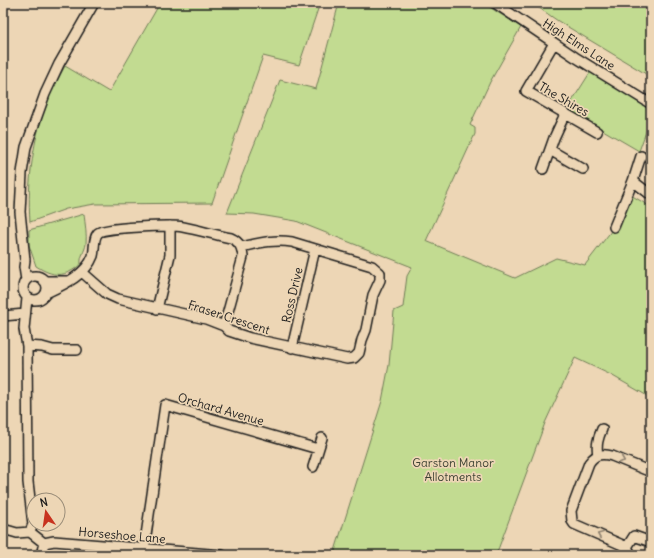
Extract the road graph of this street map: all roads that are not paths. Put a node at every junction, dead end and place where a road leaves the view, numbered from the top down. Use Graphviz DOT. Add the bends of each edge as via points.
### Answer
graph roads {
  1 [pos="94,3"];
  2 [pos="495,3"];
  3 [pos="554,43"];
  4 [pos="651,104"];
  5 [pos="565,114"];
  6 [pos="597,132"];
  7 [pos="550,150"];
  8 [pos="641,156"];
  9 [pos="544,169"];
  10 [pos="583,169"];
  11 [pos="633,181"];
  12 [pos="651,195"];
  13 [pos="170,226"];
  14 [pos="614,227"];
  15 [pos="241,247"];
  16 [pos="315,249"];
  17 [pos="25,260"];
  18 [pos="82,272"];
  19 [pos="40,278"];
  20 [pos="26,280"];
  21 [pos="68,281"];
  22 [pos="43,296"];
  23 [pos="26,298"];
  24 [pos="157,309"];
  25 [pos="25,314"];
  26 [pos="3,316"];
  27 [pos="224,326"];
  28 [pos="26,336"];
  29 [pos="27,346"];
  30 [pos="292,348"];
  31 [pos="77,350"];
  32 [pos="602,429"];
  33 [pos="322,438"];
  34 [pos="318,449"];
  35 [pos="598,455"];
  36 [pos="313,467"];
  37 [pos="651,472"];
  38 [pos="29,492"];
  39 [pos="3,529"];
  40 [pos="30,532"];
  41 [pos="44,542"];
  42 [pos="651,542"];
  43 [pos="147,551"];
  44 [pos="629,551"];
  45 [pos="40,555"];
  46 [pos="222,555"];
  1 -- 17 [label="street" via="44,94 26,147 20,212"];
  2 -- 3 [label="street, High Elms Lane"];
  3 -- 4 [label="street, High Elms Lane"];
  3 -- 5 [label="street, The Shires" via="526,91"];
  5 -- 6 [label="street, The Shires"];
  5 -- 7 [label="street"];
  7 -- 9 [label="street"];
  7 -- 10 [label="street"];
  8 -- 11 [label="street"];
  11 -- 12 [label="street"];
  11 -- 14 [label="street"];
  13 -- 15 [label="street" via="231,238"];
  13 -- 18 [label="street" via="110,229 99,232 93,256"];
  13 -- 24 [label="street" via="170,255"];
  15 -- 16 [label="street" via="280,240"];
  15 -- 27 [label="street" via="242,257"];
  16 -- 30 [label="street, Ross Drive"];
  16 -- 30 [label="street, Fraser Crescent" via="372,266 380,273 380,280 373,295 359,353 354,358 347,360"];
  17 -- 19 [label="street"];
  17 -- 20 [label="street"];
  18 -- 21 [label="street"];
  18 -- 24 [label="street, Fraser Crescent" via="107,294"];
  19 -- 20 [label="street" via="32,276"];
  19 -- 21 [label="street"];
  19 -- 22 [label="street" via="46,284"];
  20 -- 23 [label="street" via="22,289"];
  21 -- 22 [label="street"];
  22 -- 23 [label="street" via="33,300"];
  22 -- 28 [label="street" via="32,310 30,330"];
  23 -- 25 [label="street"];
  24 -- 27 [label="street, Fraser Crescent"];
  25 -- 26 [label="street"];
  25 -- 28 [label="street"];
  27 -- 30 [label="street, Fraser Crescent" via="229,331"];
  28 -- 29 [label="street"];
  29 -- 31 [label="street"];
  29 -- 38 [label="street"];
  32 -- 35 [label="street" via="596,447"];
  33 -- 34 [label="street"];
  34 -- 36 [label="street"];
  34 -- 43 [label="street, Orchard Avenue" via="165,405"];
  35 -- 37 [label="street, one-way" via="612,456"];
  44 -- 35 [label="street, one-way" via="578,527 572,521 571,511 589,463"];
  39 -- 40 [label="street" via="17,533"];
  40 -- 41 [label="street"];
  41 -- 43 [label="street, Horseshoe Lane"];
  41 -- 45 [label="street"];
  42 -- 44 [label="street" via="634,536"];
  43 -- 46 [label="street, Horseshoe Lane"];
}
